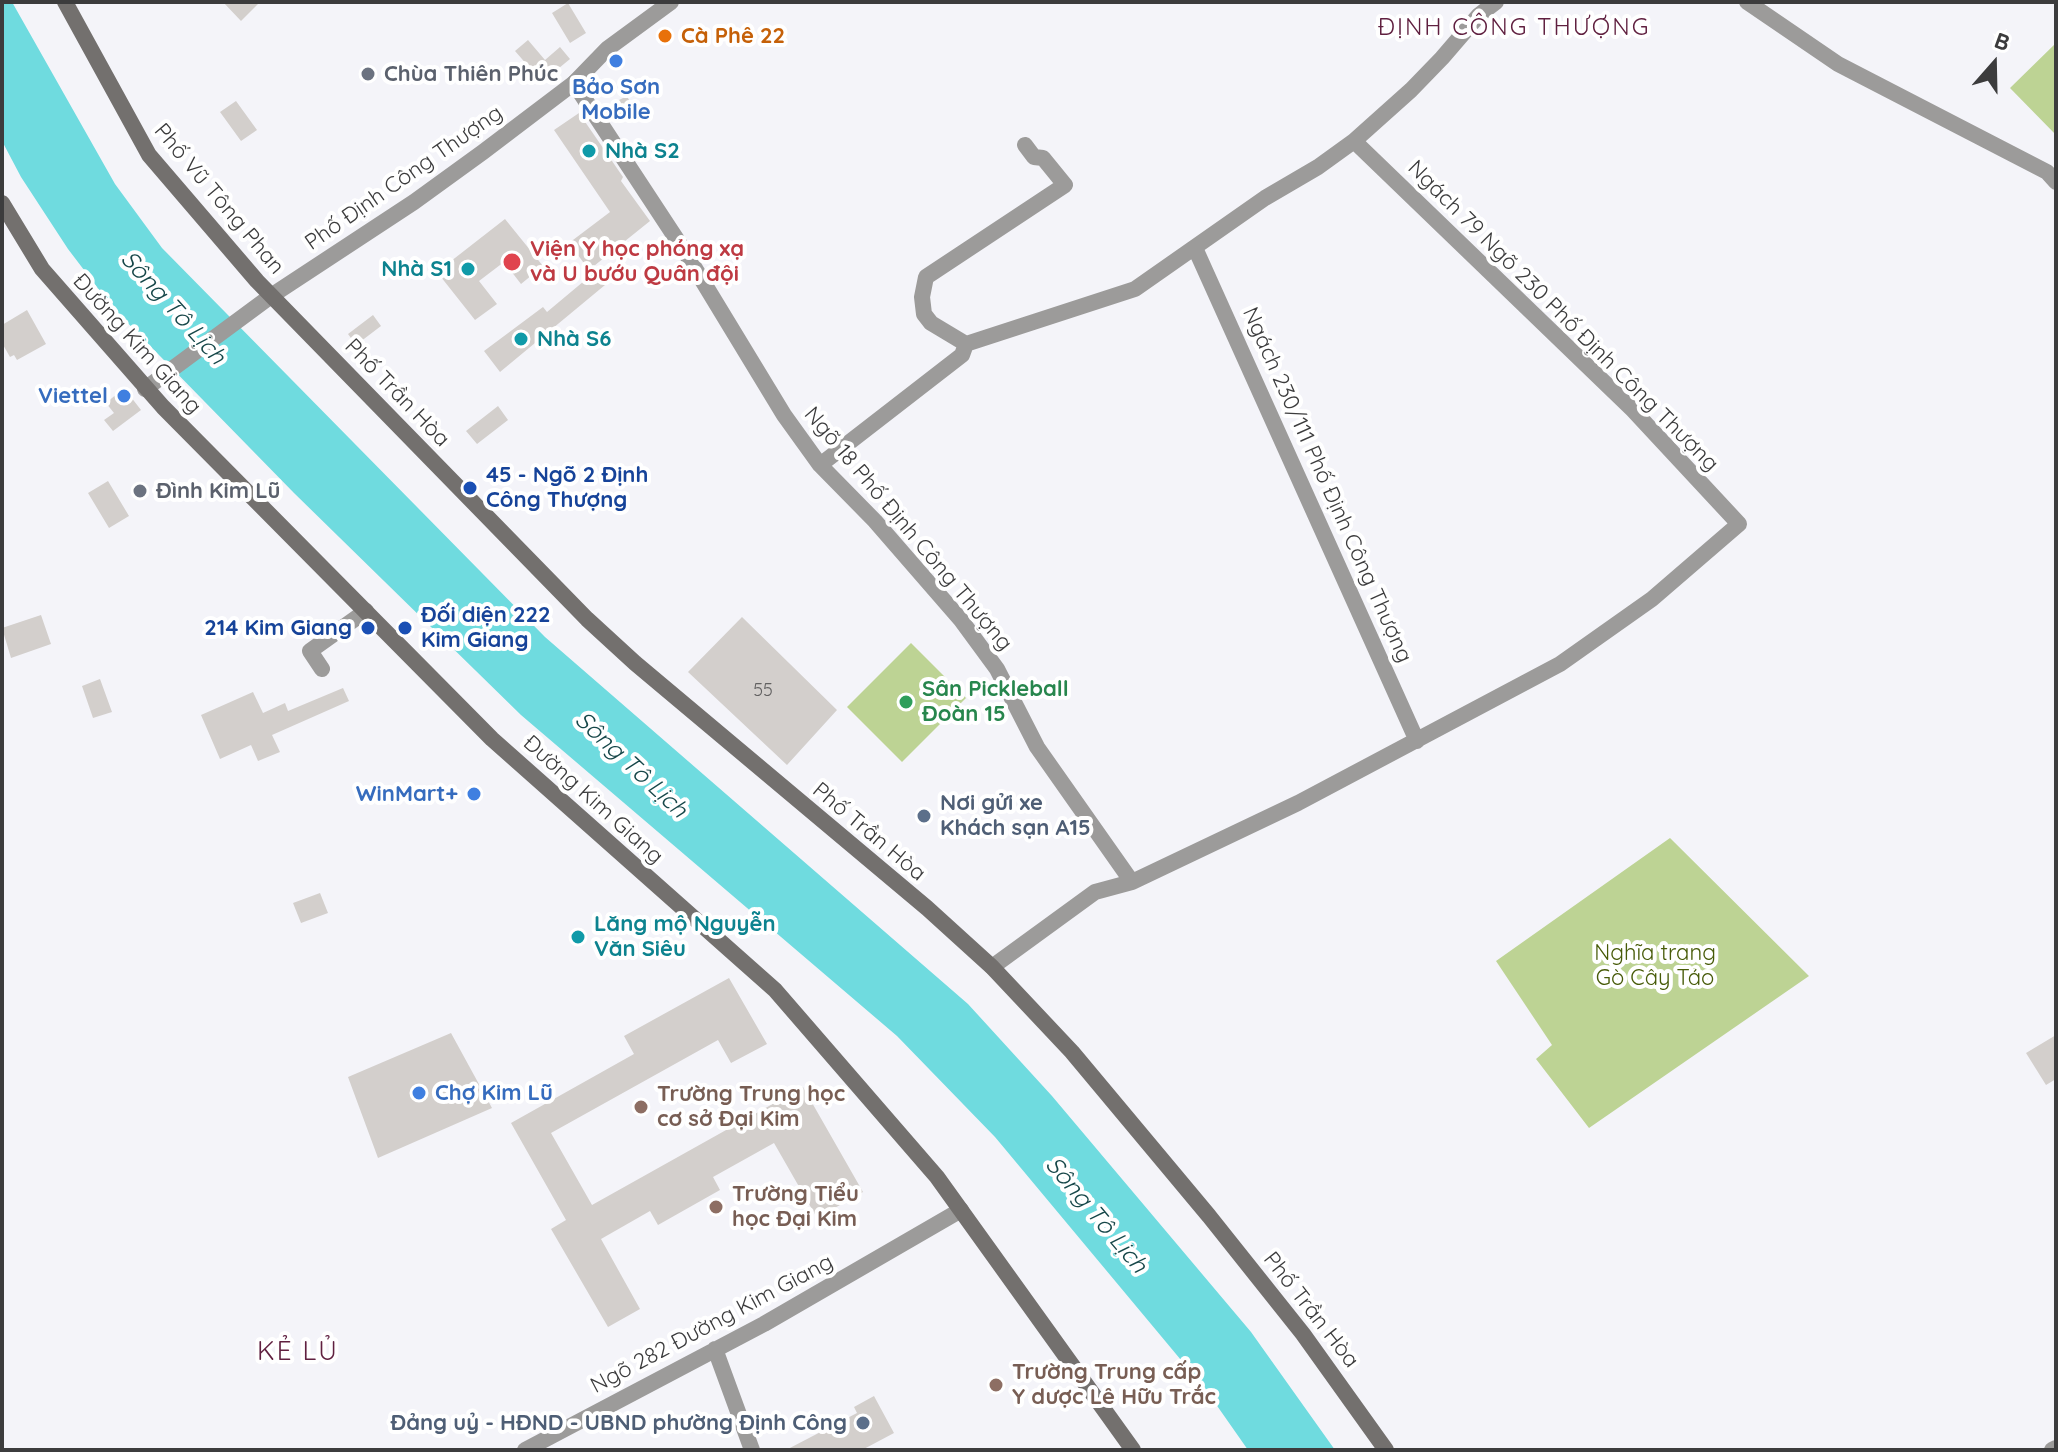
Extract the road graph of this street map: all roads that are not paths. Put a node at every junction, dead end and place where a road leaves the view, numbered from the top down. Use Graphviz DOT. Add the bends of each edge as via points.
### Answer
graph roads {
  1 [pos="65,2"];
  2 [pos="671,2"];
  3 [pos="1496,2"];
  4 [pos="1747,2"];
  5 [pos="574,83"];
  6 [pos="1354,141"];
  7 [pos="1025,145"];
  8 [pos="2056,182"];
  9 [pos="2,203"];
  10 [pos="1195,248"];
  11 [pos="271,296"];
  12 [pos="966,344"];
  13 [pos="145,389"];
  14 [pos="820,465"];
  15 [pos="366,611"];
  16 [pos="322,669"];
  17 [pos="1417,741"];
  18 [pos="1132,882"];
  19 [pos="992,967"];
  20 [pos="961,1210"];
  21 [pos="715,1349"];
  22 [pos="525,1450"];
  23 [pos="752,1450"];
  24 [pos="1133,1450"];
  25 [pos="1386,1450"];
  1 -- 11 [label="main road, Phố Vũ Tông Phan" via="149,155"];
  2 -- 5 [label="street, Phố Định Công Thượng" via="607,49"];
  3 -- 6 [label="street"];
  4 -- 8 [label="street" via="1838,64 2047,172"];
  5 -- 11 [label="street, Phố Định Công Thượng" via="420,198"];
  5 -- 14 [label="street, Ngõ 18 Phố Định Công Thượng"];
  6 -- 10 [label="street"];
  6 -- 17 [label="street, Ngách 79 Ngõ 230 Phố Định Công Thượng" via="1633,410 1739,524 1652,599 1560,664"];
  7 -- 12 [label="street" via="1065,185 926,277 924,314"];
  9 -- 13 [label="main road, Đường Kim Giang" via="42,269"];
  10 -- 12 [label="street" via="1135,289"];
  10 -- 17 [label="street, Ngách 230/111 Phố Định Công Thượng"];
  11 -- 13 [label="street, Phố Định Công Thượng"];
  11 -- 19 [label="main road, Phố Trần Hòa" via="587,619"];
  12 -- 14 [label="street" via="962,355"];
  13 -- 15 [label="main road, Đường Kim Giang"];
  14 -- 18 [label="street, Ngõ 18 Phố Định Công Thượng" via="961,620 997,669 1037,747"];
  15 -- 16 [label="street" via="310,651"];
  15 -- 20 [label="main road, Đường Kim Giang" via="492,739 775,990"];
  17 -- 18 [label="street"];
  18 -- 19 [label="street" via="1095,892"];
  19 -- 25 [label="main road, Phố Trần Hòa" via="1072,1052 1209,1216"];
  20 -- 21 [label="street, Ngõ 282 Đường Kim Giang"];
  20 -- 24 [label="main road, Đường Kim Giang"];
  21 -- 22 [label="street, Ngõ 282 Đường Kim Giang"];
  21 -- 23 [label="street"];
}
